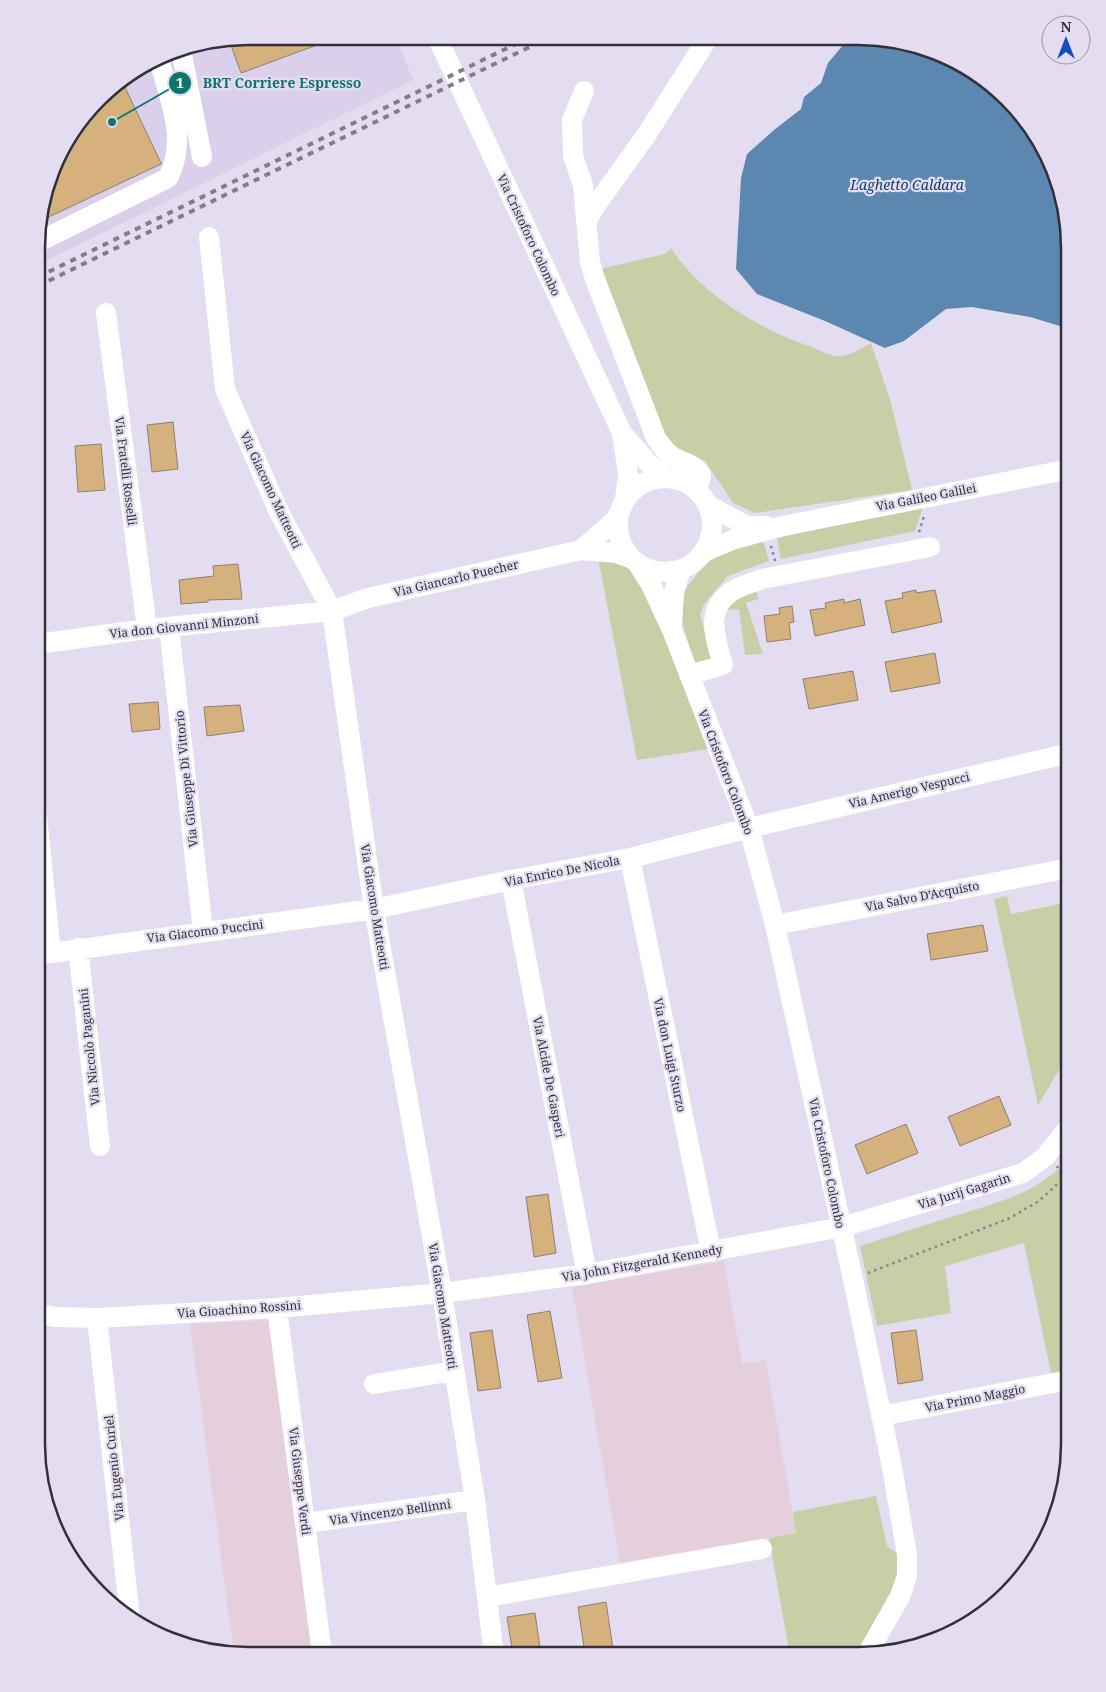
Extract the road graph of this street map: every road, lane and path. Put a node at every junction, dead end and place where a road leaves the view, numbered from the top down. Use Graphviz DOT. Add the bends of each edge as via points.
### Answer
graph roads {
  1 [pos="441,45"];
  2 [pos="704,45"];
  3 [pos="182,56"];
  4 [pos="161,65"];
  5 [pos="584,91"];
  6 [pos="202,157"];
  7 [pos="586,222"];
  8 [pos="209,237"];
  9 [pos="45,239"];
  10 [pos="106,313"];
  11 [pos="622,433"];
  12 [pos="1061,471"];
  13 [pos="668,478"];
  14 [pos="703,498"];
  15 [pos="622,507"];
  16 [pos="783,526"];
  17 [pos="930,547"];
  18 [pos="581,550"];
  19 [pos="704,552"];
  20 [pos="635,561"];
  21 [pos="681,569"];
  22 [pos="332,612"];
  23 [pos="169,627"];
  24 [pos="146,629"];
  25 [pos="672,630"];
  26 [pos="45,643"];
  27 [pos="689,675"];
  28 [pos="1061,755"];
  29 [pos="749,828"];
  30 [pos="630,858"];
  31 [pos="1061,870"];
  32 [pos="511,880"];
  33 [pos="374,909"];
  34 [pos="775,925"];
  35 [pos="203,932"];
  36 [pos="78,948"];
  37 [pos="45,954"];
  38 [pos="1061,1137"];
  39 [pos="100,1146"];
  40 [pos="1045,1157"];
  41 [pos="1061,1171"];
  42 [pos="1061,1181"];
  43 [pos="842,1227"];
  44 [pos="711,1252"];
  45 [pos="587,1274"];
  46 [pos="853,1279"];
  47 [pos="442,1293"];
  48 [pos="277,1308"];
  49 [pos="45,1315"];
  50 [pos="97,1318"];
  51 [pos="454,1371"];
  52 [pos="1061,1382"];
  53 [pos="374,1384"];
  54 [pos="881,1416"];
  55 [pos="474,1500"];
  56 [pos="305,1523"];
  57 [pos="762,1549"];
  58 [pos="487,1597"];
  59 [pos="129,1609"];
  60 [pos="321,1647"];
  61 [pos="493,1647"];
  62 [pos="871,1647"];
  1 -- 11 [label="street, Via Cristoforo Colombo"];
  2 -- 7 [label="street" via="648,134"];
  3 -- 6 [label="street"];
  4 -- 9 [label="street" via="176,117 178,153 168,178"];
  5 -- 7 [label="street" via="572,120 573,156 583,185"];
  7 -- 14 [label="street" via="595,279 656,438 666,452 697,468 701,475"];
  8 -- 22 [label="street, Via Giacomo Matteotti" via="225,389 278,512"];
  10 -- 24 [label="street, Via Fratelli Rosselli"];
  11 -- 13 [label="street, Via Cristoforo Colombo" via="648,463"];
  11 -- 15 [label="street, Via Cristoforo Colombo" via="628,474"];
  12 -- 16 [label="street, Via Galileo Galilei"];
  13 -- 14 [label="street" via="684,482"];
  13 -- 15 [label="street" via="644,482 633,489"];
  14 -- 16 [label="street, Via Galileo Galilei" via="747,526"];
  14 -- 19 [label="street" via="712,516 712,529"];
  15 -- 18 [label="street, Via Giancarlo Puecher" via="613,522"];
  15 -- 20 [label="street" via="618,530 622,546"];
  16 -- 19 [label="street, Via Galileo Galilei" via="735,539"];
  17 -- 27 [label="street" via="762,579 736,589 721,600 714,613 714,629 724,665"];
  18 -- 20 [label="street, Via Giancarlo Puecher" via="616,553"];
  18 -- 22 [label="street, Via Giancarlo Puecher" via="368,598"];
  19 -- 21 [label="street"];
  20 -- 21 [label="street" via="652,570"];
  20 -- 25 [label="street, Via Cristoforo Colombo" via="652,585"];
  21 -- 25 [label="street, Via Cristoforo Colombo" via="674,592"];
  22 -- 23 [label="street, Via don Giovanni Minzoni"];
  22 -- 33 [label="street, Via Giacomo Matteotti"];
  23 -- 24 [label="street, Via don Giovanni Minzoni"];
  23 -- 35 [label="street, Via Giuseppe Di Vittorio"];
  24 -- 26 [label="street, Via don Giovanni Minzoni"];
  25 -- 27 [label="street, Via Cristoforo Colombo"];
  27 -- 29 [label="street, Via Cristoforo Colombo"];
  28 -- 29 [label="street, Via Amerigo Vespucci"];
  29 -- 30 [label="street, Via Enrico De Nicola"];
  29 -- 34 [label="street, Via Cristoforo Colombo"];
  30 -- 32 [label="street, Via Enrico De Nicola"];
  30 -- 44 [label="street, Via don Luigi Sturzo"];
  31 -- 34 [label="street, Via Salvo D’Acquisto"];
  32 -- 33 [label="street, Via Enrico De Nicola"];
  32 -- 45 [label="street, Via Alcide De Gasperi"];
  33 -- 35 [label="street, Via Giacomo Puccini"];
  33 -- 47 [label="street, Via Giacomo Matteotti"];
  34 -- 43 [label="street, Via Cristoforo Colombo"];
  35 -- 36 [label="street, Via Giacomo Puccini"];
  36 -- 37 [label="street, Via Giacomo Puccini"];
  36 -- 39 [label="street, Via Niccolò Paganini"];
  38 -- 40 [label="street, Via Jurij Gagarin"];
  40 -- 41 [label="path"];
  40 -- 43 [label="street, Via Jurij Gagarin" via="1023,1173"];
  42 -- 46 [label="path" via="1039,1201 1010,1218"];
  43 -- 44 [label="street, Via John Fitzgerald Kennedy"];
  43 -- 46 [label="street, Via Cristoforo Colombo"];
  44 -- 45 [label="street, Via John Fitzgerald Kennedy"];
  45 -- 47 [label="street, Via John Fitzgerald Kennedy"];
  46 -- 54 [label="street, Via Cristoforo Colombo"];
  47 -- 48 [label="street, Via Gioachino Rossini"];
  47 -- 51 [label="street, Via Giacomo Matteotti"];
  48 -- 50 [label="street, Via Gioachino Rossini"];
  48 -- 56 [label="street, Via Giuseppe Verdi"];
  49 -- 50 [label="street, Via Gioachino Rossini"];
  50 -- 59 [label="street, Via Eugenio Curiel"];
  51 -- 53 [label="street"];
  51 -- 55 [label="street, Via Giacomo Matteotti"];
  52 -- 54 [label="street, Via Primo Maggio"];
  54 -- 62 [label="street, Via Cristoforo Colombo" via="907,1555 907,1576 900,1597"];
  55 -- 56 [label="street, Via Vincenzo Bellinni"];
  55 -- 58 [label="street, Via Giacomo Matteotti"];
  56 -- 60 [label="street, Via Giuseppe Verdi"];
  57 -- 58 [label="street"];
  58 -- 61 [label="street, Via Giacomo Matteotti"];
}
